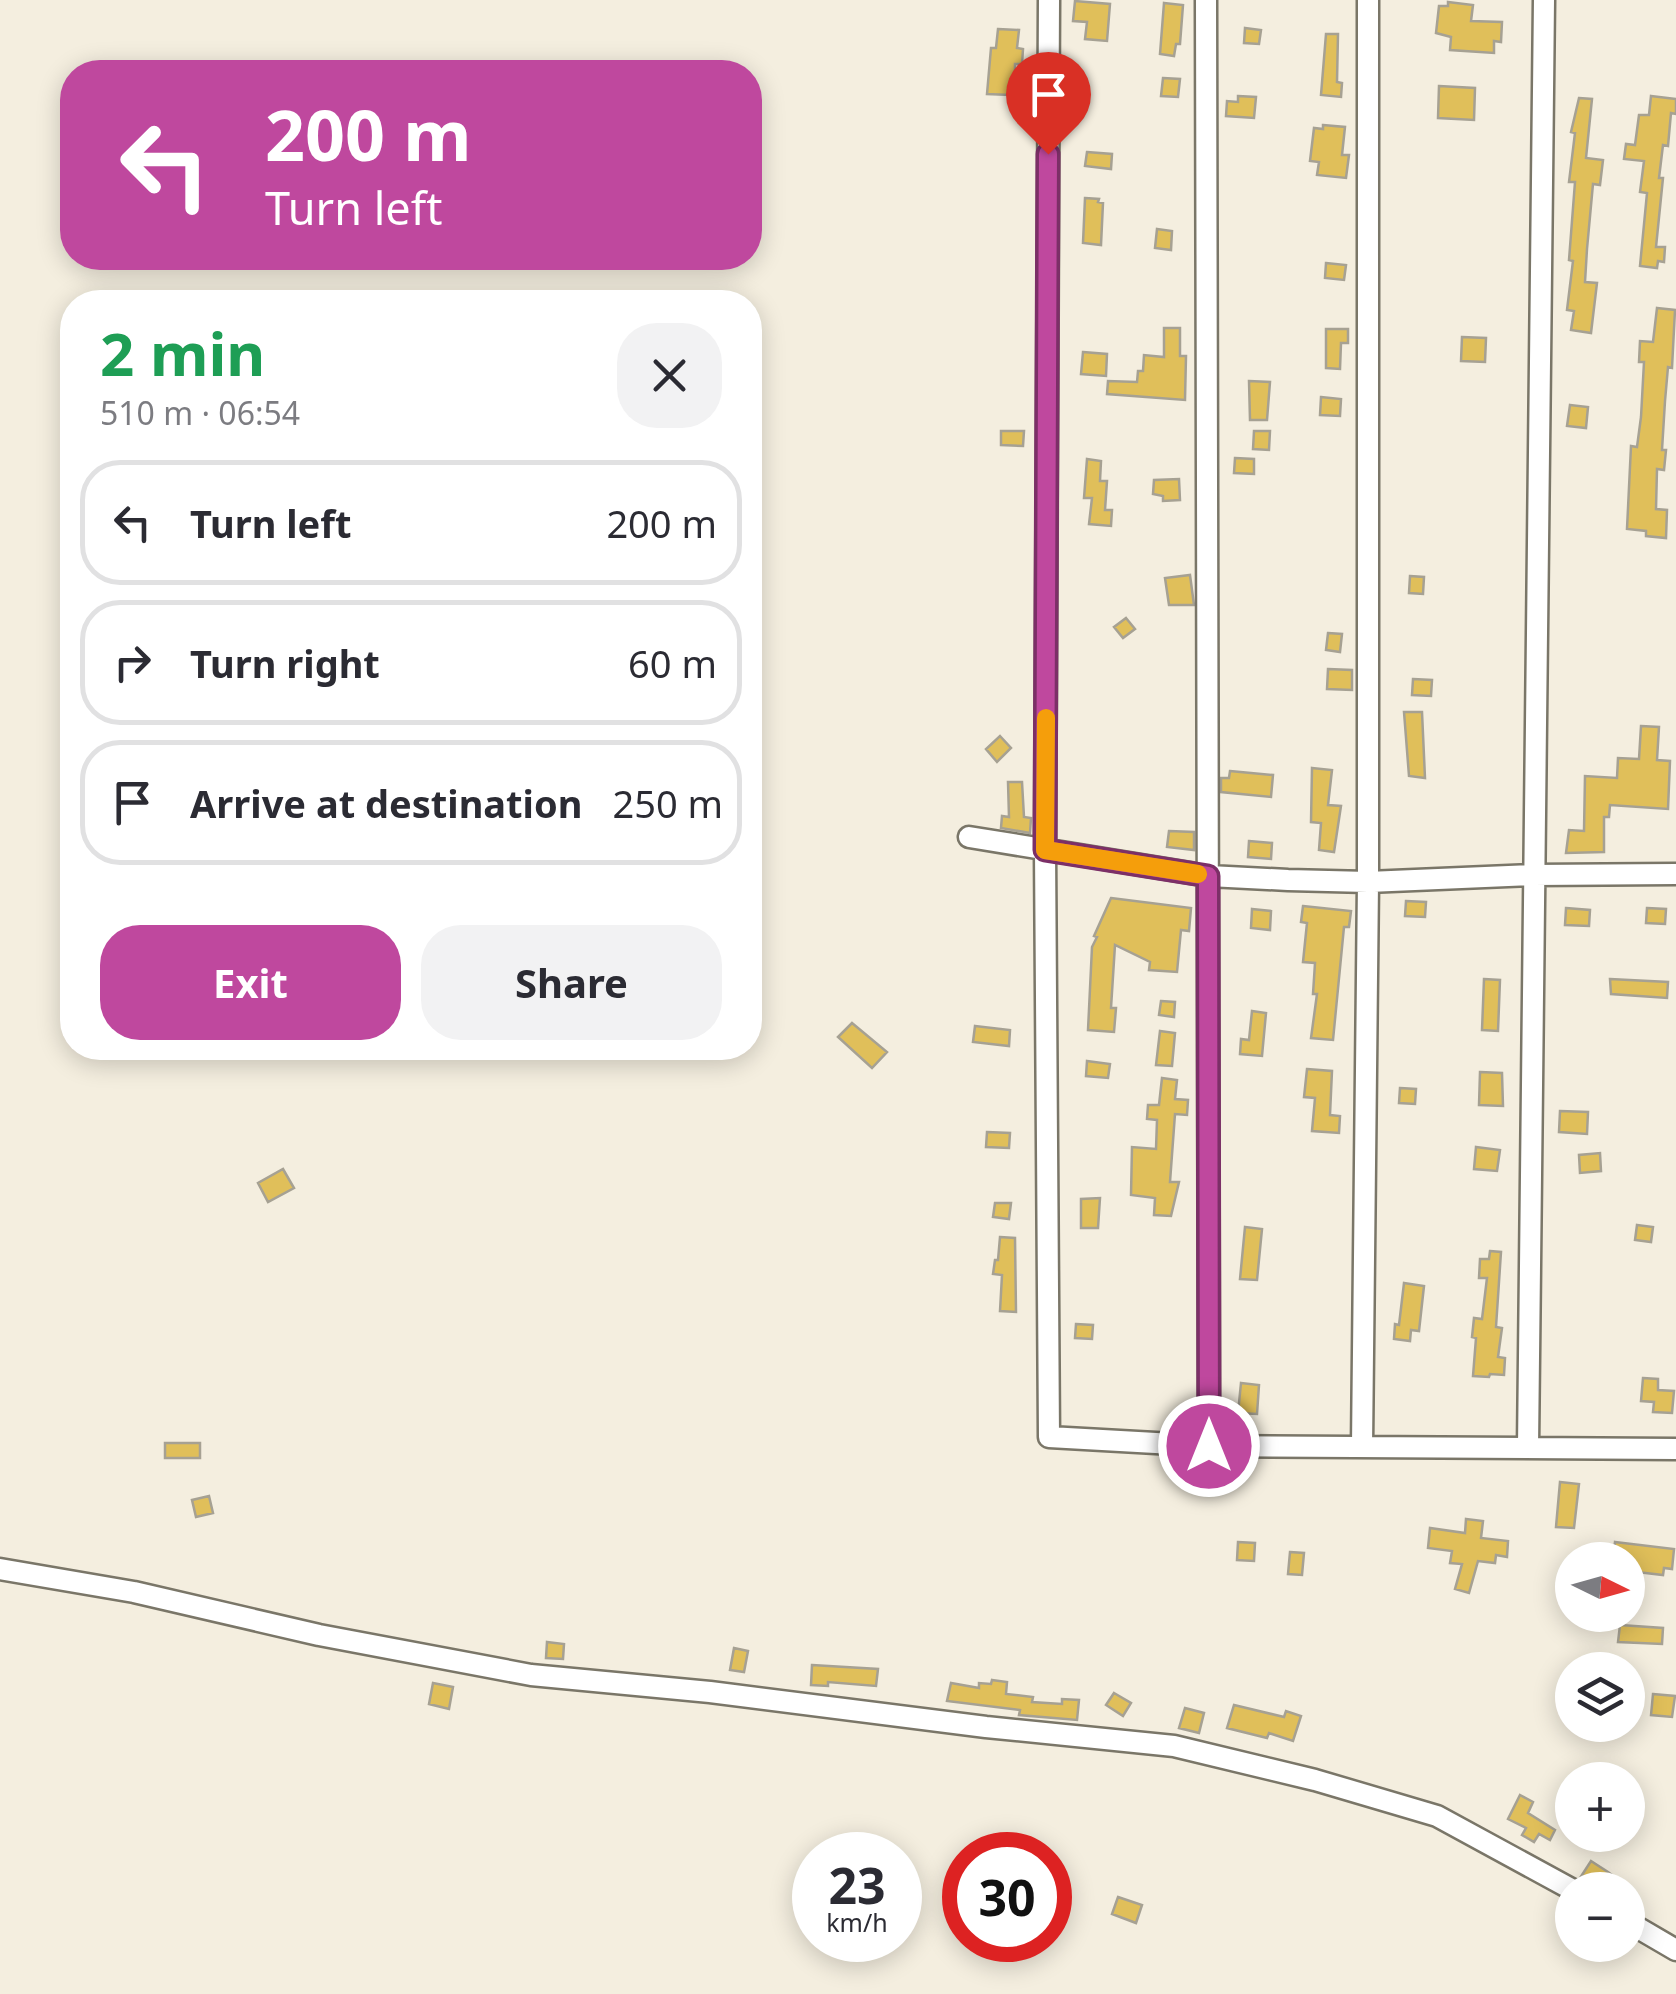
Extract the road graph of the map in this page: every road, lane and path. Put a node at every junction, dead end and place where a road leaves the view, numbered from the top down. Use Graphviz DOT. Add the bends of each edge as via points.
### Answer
graph roads {
  1 [pos="1049,0"];
  2 [pos="1206,0"];
  3 [pos="1368,0"];
  4 [pos="1544,0"];
  5 [pos="969,836"];
  6 [pos="1045,850"];
  7 [pos="1676,874"];
  8 [pos="1534,875"];
  9 [pos="1208,876"];
  10 [pos="1368,882"];
  11 [pos="1209,1446"];
  12 [pos="1362,1446"];
  13 [pos="1528,1447"];
  14 [pos="1676,1449"];
  15 [pos="0,1569"];
  16 [pos="1555,1880"];
  17 [pos="1645,1932"];
  18 [pos="1676,1950"];
  1 -- 6 [label="street"];
  2 -- 9 [label="street"];
  3 -- 10 [label="street"];
  4 -- 8 [label="street"];
  5 -- 6 [label="street"];
  6 -- 9 [label="street"];
  6 -- 11 [label="street" via="1050,1437"];
  7 -- 8 [label="street"];
  8 -- 10 [label="street"];
  8 -- 13 [label="street"];
  9 -- 10 [label="street"];
  9 -- 11 [label="street"];
  10 -- 12 [label="street"];
  11 -- 12 [label="street"];
  12 -- 13 [label="street"];
  13 -- 14 [label="street"];
  15 -- 16 [label="street" via="531,1675 1174,1746 1437,1816"];
  17 -- 18 [label="street"];
}
